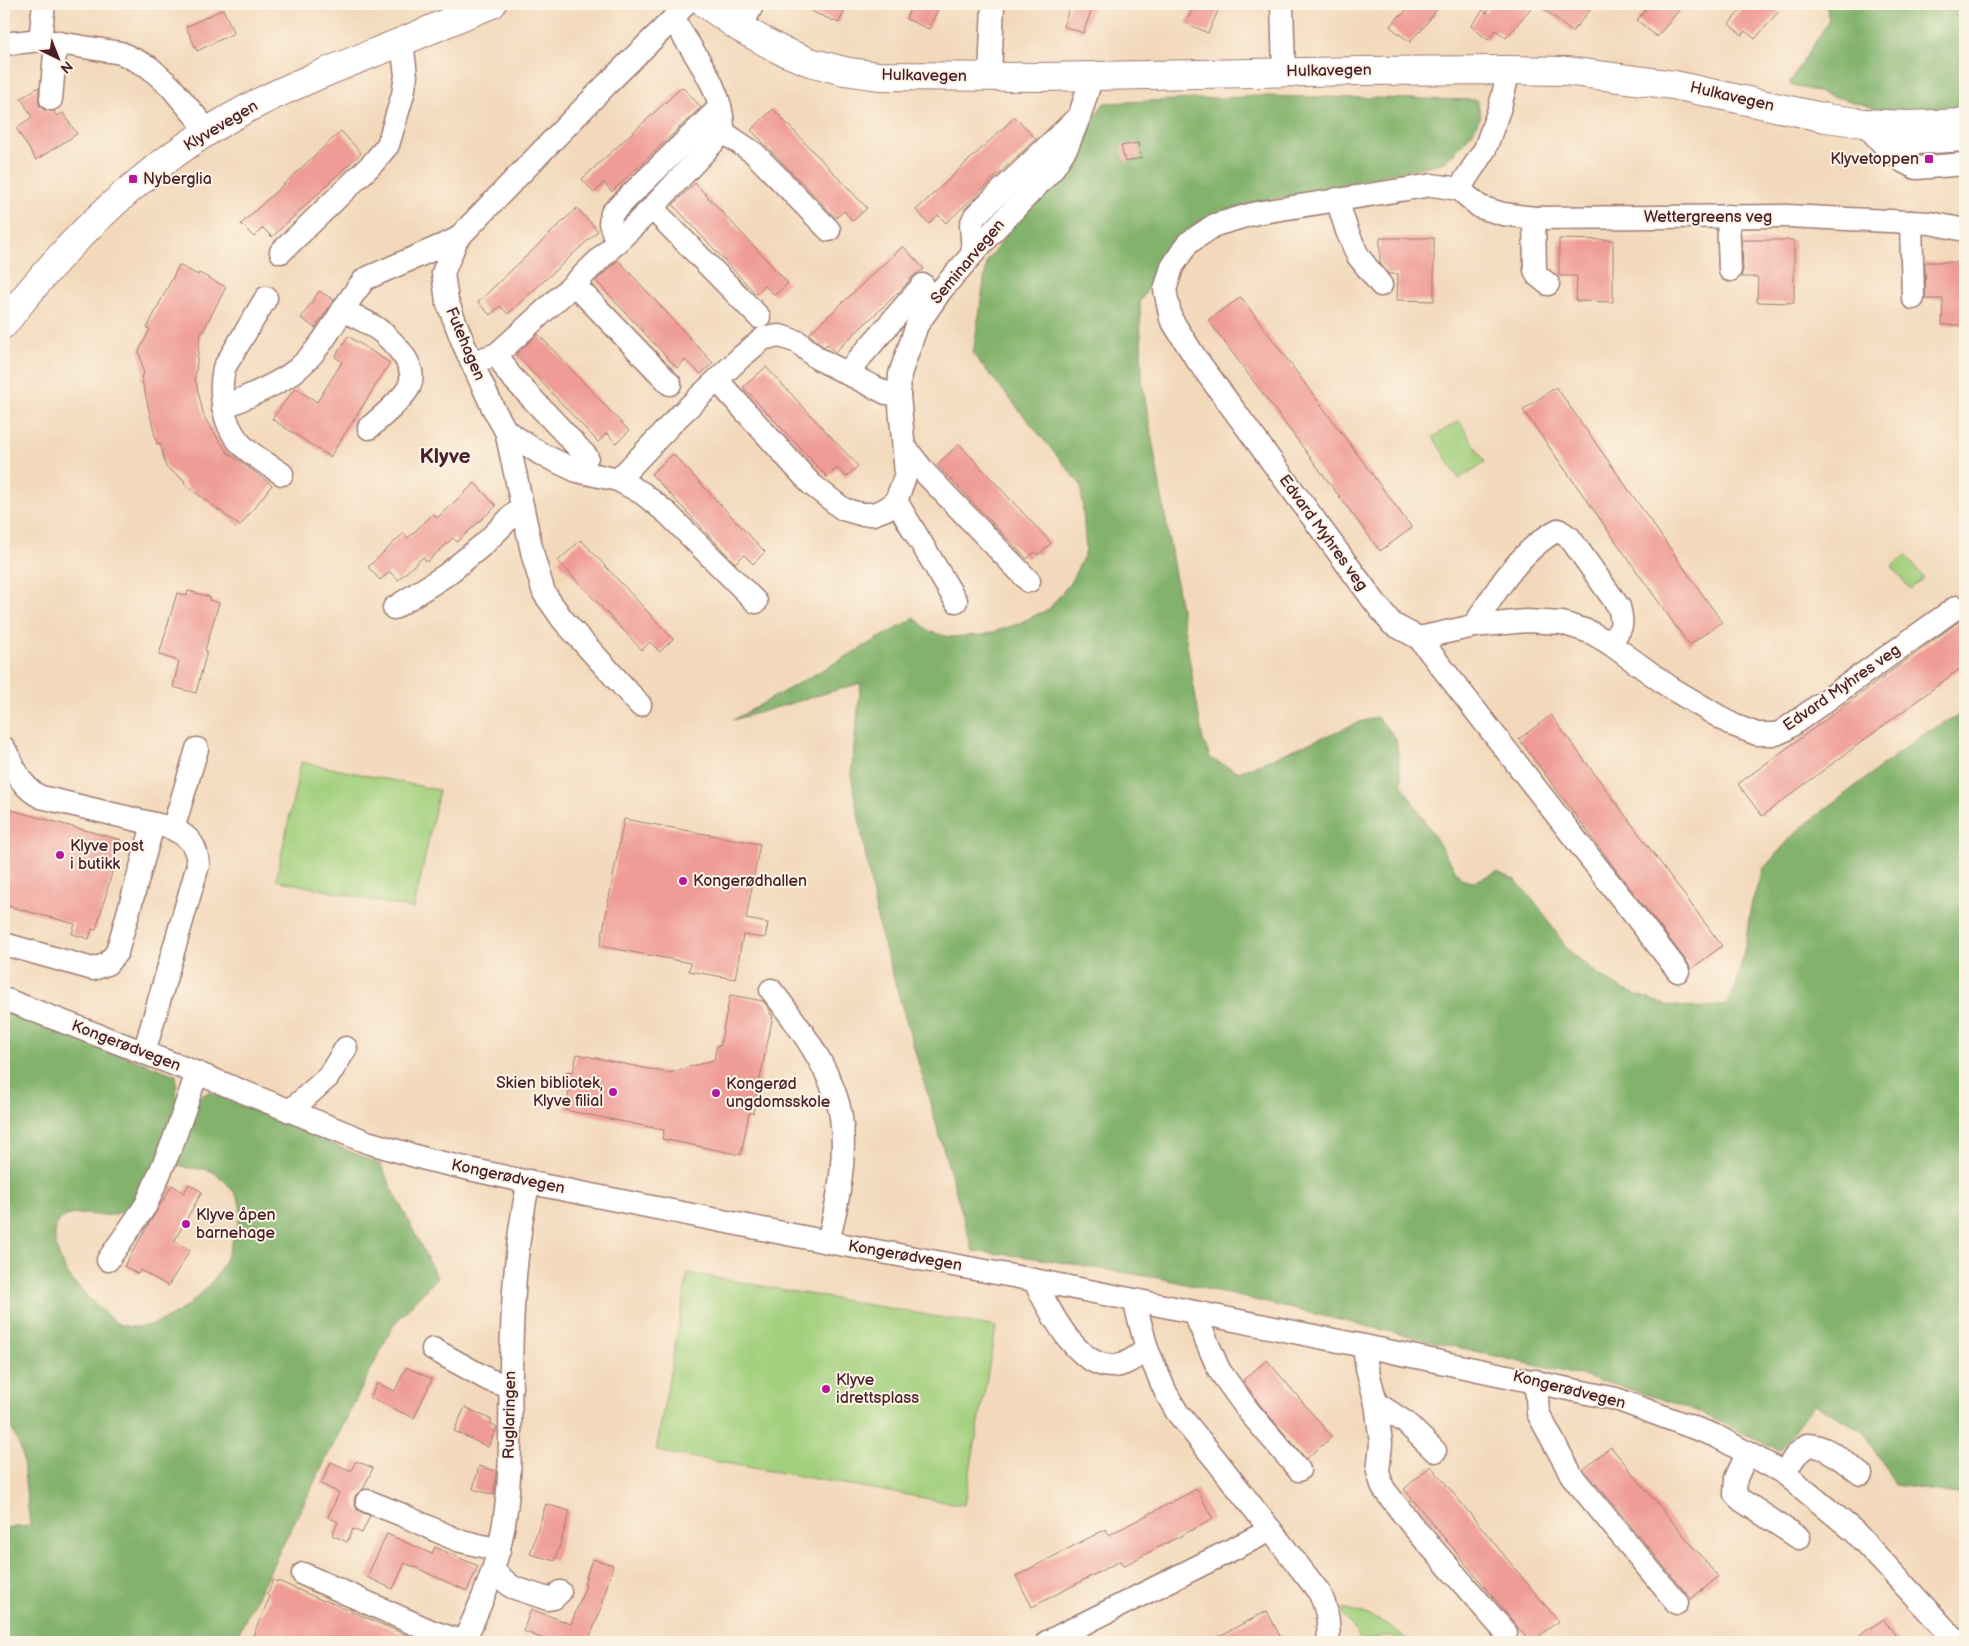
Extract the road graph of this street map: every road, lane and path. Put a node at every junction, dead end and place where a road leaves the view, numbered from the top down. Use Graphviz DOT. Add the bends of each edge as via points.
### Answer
graph roads {
  1 [pos="44,4"];
  2 [pos="492,4"];
  3 [pos="706,4"];
  4 [pos="753,4"];
  5 [pos="993,4"];
  6 [pos="1282,4"];
  7 [pos="679,12"];
  8 [pos="740,28"];
  9 [pos="48,41"];
  10 [pos="402,41"];
  11 [pos="4,44"];
  12 [pos="1509,70"];
  13 [pos="1284,72"];
  14 [pos="1092,76"];
  15 [pos="990,77"];
  16 [pos="51,99"];
  17 [pos="720,107"];
  18 [pos="1864,123"];
  19 [pos="1965,123"];
  20 [pos="208,131"];
  21 [pos="723,132"];
  22 [pos="1965,140"];
  23 [pos="1884,145"];
  24 [pos="1965,164"];
  25 [pos="1458,189"];
  26 [pos="1338,199"];
  27 [pos="652,208"];
  28 [pos="1728,216"];
  29 [pos="1534,218"];
  30 [pos="1911,222"];
  31 [pos="829,230"];
  32 [pos="1965,230"];
  33 [pos="457,239"];
  34 [pos="617,242"];
  35 [pos="281,252"];
  36 [pos="1730,270"];
  37 [pos="574,284"];
  38 [pos="1548,284"];
  39 [pos="923,285"];
  40 [pos="1381,285"];
  41 [pos="266,298"];
  42 [pos="1913,298"];
  43 [pos="343,310"];
  44 [pos="759,317"];
  45 [pos="4,324"];
  46 [pos="496,354"];
  47 [pos="473,362"];
  48 [pos="848,374"];
  49 [pos="718,381"];
  50 [pos="670,384"];
  51 [pos="899,395"];
  52 [pos="223,408"];
  53 [pos="369,428"];
  54 [pos="506,431"];
  55 [pos="904,446"];
  56 [pos="587,457"];
  57 [pos="282,474"];
  58 [pos="618,480"];
  59 [pos="896,500"];
  60 [pos="522,506"];
  61 [pos="1029,581"];
  62 [pos="956,601"];
  63 [pos="756,602"];
  64 [pos="1957,607"];
  65 [pos="394,608"];
  66 [pos="1474,626"];
  67 [pos="1419,638"];
  68 [pos="1609,643"];
  69 [pos="640,705"];
  70 [pos="4,748"];
  71 [pos="197,749"];
  72 [pos="163,827"];
  73 [pos="4,944"];
  74 [pos="1678,971"];
  75 [pos="770,990"];
  76 [pos="4,999"];
  77 [pos="346,1048"];
  78 [pos="144,1053"];
  79 [pos="197,1073"];
  80 [pos="290,1112"];
  81 [pos="529,1181"];
  82 [pos="828,1242"];
  83 [pos="108,1260"];
  84 [pos="1034,1280"];
  85 [pos="1134,1300"];
  86 [pos="1194,1312"];
  87 [pos="1364,1346"];
  88 [pos="433,1349"];
  89 [pos="1147,1349"];
  90 [pos="1536,1381"];
  91 [pos="511,1387"];
  92 [pos="1376,1403"];
  93 [pos="1435,1451"];
  94 [pos="1747,1454"];
  95 [pos="1299,1470"];
  96 [pos="1784,1473"];
  97 [pos="1861,1474"];
  98 [pos="367,1501"];
  99 [pos="1271,1530"];
  100 [pos="1799,1538"];
  101 [pos="496,1561"];
  102 [pos="303,1574"];
  103 [pos="560,1592"];
  104 [pos="1677,1603"];
  105 [pos="1506,1633"];
  106 [pos="464,1642"];
  107 [pos="1047,1642"];
  108 [pos="1328,1642"];
  109 [pos="1957,1642"];
  1 -- 9 [label="street"];
  2 -- 10 [label="main road, Klyvevegen"];
  3 -- 8 [label="main road, Hulkavegen"];
  4 -- 8 [label="street"];
  5 -- 15 [label="street"];
  6 -- 13 [label="street"];
  7 -- 17 [label="street"];
  7 -- 33 [label="street, Futehagen"];
  8 -- 15 [label="main road, Hulkavegen" via="780,50 844,71 879,76"];
  9 -- 11 [label="street"];
  9 -- 16 [label="street"];
  9 -- 20 [label="street" via="121,53 149,67 171,87"];
  10 -- 20 [label="main road, Klyvevegen" via="290,87"];
  10 -- 35 [label="street" via="406,76 388,145"];
  12 -- 13 [label="main road, Hulkavegen"];
  12 -- 18 [label="main road, Hulkavegen" via="1566,71 1634,78"];
  12 -- 25 [label="street" via="1486,149"];
  13 -- 14 [label="main road, Hulkavegen"];
  14 -- 15 [label="main road, Hulkavegen"];
  14 -- 51 [label="street, Seminarvegen" via="1068,145 1052,170 942,289 917,325 900,374"];
  17 -- 21 [label="street"];
  17 -- 34 [label="street" via="612,213 610,224"];
  18 -- 19 [label="main road, Hulkavegen"];
  18 -- 23 [label="street"];
  20 -- 45 [label="main road, Klyvevegen" via="135,185 92,224"];
  21 -- 27 [label="street"];
  21 -- 31 [label="street" via="754,153"];
  22 -- 23 [label="street"];
  23 -- 24 [label="street" via="1916,168"];
  25 -- 26 [label="street, Edvard Myhres veg" via="1432,186"];
  25 -- 29 [label="street, Wettergreens veg" via="1480,207"];
  26 -- 40 [label="street" via="1358,256"];
  26 -- 67 [label="street, Edvard Myhres veg" via="1256,212 1215,224 1188,243 1172,267 1165,290 1171,319 1195,357 1374,602 1392,624"];
  27 -- 34 [label="street"];
  27 -- 44 [label="street"];
  28 -- 29 [label="street, Wettergreens veg"];
  28 -- 30 [label="street, Wettergreens veg"];
  28 -- 36 [label="street"];
  29 -- 38 [label="street" via="1535,270"];
  30 -- 32 [label="street, Wettergreens veg"];
  30 -- 42 [label="street"];
  33 -- 43 [label="street" via="365,279"];
  33 -- 47 [label="street, Futehagen" via="443,273 447,301"];
  34 -- 37 [label="street"];
  37 -- 46 [label="street"];
  37 -- 50 [label="street"];
  39 -- 48 [label="street"];
  41 -- 52 [label="street" via="224,368"];
  43 -- 52 [label="street" via="314,352 296,370"];
  43 -- 53 [label="street" via="383,333 407,360 412,372 412,380 404,393"];
  46 -- 47 [label="street"];
  46 -- 56 [label="street" via="509,374"];
  47 -- 54 [label="street, Futehagen"];
  48 -- 49 [label="street" via="817,358 798,342 780,336 764,338"];
  48 -- 51 [label="street" via="886,393"];
  49 -- 58 [label="street" via="677,418"];
  49 -- 59 [label="street" via="811,484 843,509 873,514"];
  51 -- 55 [label="street, Seminarvegen"];
  52 -- 57 [label="street" via="238,441"];
  54 -- 58 [label="street" via="548,458 577,470"];
  54 -- 60 [label="street, Futehagen"];
  55 -- 59 [label="street, Seminarvegen" via="906,474"];
  55 -- 61 [label="street" via="926,474"];
  58 -- 63 [label="street" via="642,493 667,513"];
  59 -- 62 [label="street"];
  60 -- 65 [label="street" via="454,569"];
  60 -- 69 [label="street, Futehagen" via="544,593 563,620"];
  64 -- 68 [label="street, Edvard Myhres veg" via="1783,730 1769,735 1733,725 1671,688"];
  66 -- 67 [label="street, Edvard Myhres veg"];
  66 -- 68 [label="street, Edvard Myhres veg" via="1526,621 1562,623 1590,632"];
  66 -- 68 [label="street" via="1499,586 1534,547 1558,530 1570,538 1619,607 1620,631"];
  67 -- 74 [label="street"];
  70 -- 72 [label="street" via="30,792"];
  71 -- 72 [label="street"];
  72 -- 73 [label="street" via="118,952 106,964 93,969"];
  72 -- 78 [label="street" via="181,833 192,843 198,865"];
  75 -- 82 [label="street" via="790,1014 829,1077 840,1115 842,1169"];
  76 -- 78 [label="street, Kongerødvegen"];
  77 -- 80 [label="street" via="328,1076"];
  78 -- 79 [label="street, Kongerødvegen"];
  79 -- 80 [label="street, Kongerødvegen"];
  79 -- 83 [label="street" via="146,1205"];
  80 -- 81 [label="street, Kongerødvegen" via="411,1155"];
  81 -- 82 [label="street, Kongerødvegen"];
  81 -- 91 [label="street, Ruglaringen" via="516,1272"];
  82 -- 84 [label="street, Kongerødvegen"];
  84 -- 85 [label="street, Kongerødvegen"];
  84 -- 89 [label="street" via="1065,1334 1083,1355 1094,1362 1120,1365"];
  85 -- 86 [label="street, Kongerødvegen"];
  85 -- 89 [label="street"];
  86 -- 87 [label="street, Kongerødvegen"];
  86 -- 95 [label="street" via="1219,1370 1250,1413"];
  87 -- 90 [label="street, Kongerødvegen"];
  87 -- 92 [label="street" via="1366,1368"];
  88 -- 91 [label="street" via="489,1380"];
  89 -- 99 [label="street" via="1177,1412"];
  90 -- 94 [label="street, Kongerødvegen" via="1616,1399 1716,1436"];
  90 -- 104 [label="street" via="1538,1413 1572,1476"];
  91 -- 101 [label="street, Ruglaringen" via="508,1499"];
  92 -- 93 [label="street" via="1404,1422"];
  92 -- 105 [label="street" via="1381,1443 1378,1472 1383,1488"];
  94 -- 96 [label="street, Kongerødvegen"];
  94 -- 100 [label="street" via="1736,1478 1735,1494"];
  96 -- 97 [label="street" via="1807,1445 1818,1445"];
  96 -- 109 [label="street, Kongerødvegen" via="1854,1531"];
  98 -- 101 [label="street" via="457,1540"];
  99 -- 107 [label="street"];
  99 -- 108 [label="street" via="1326,1605"];
  101 -- 103 [label="street" via="512,1587 548,1599"];
  101 -- 106 [label="street, Ruglaringen"];
  102 -- 106 [label="street" via="433,1632"];
}
